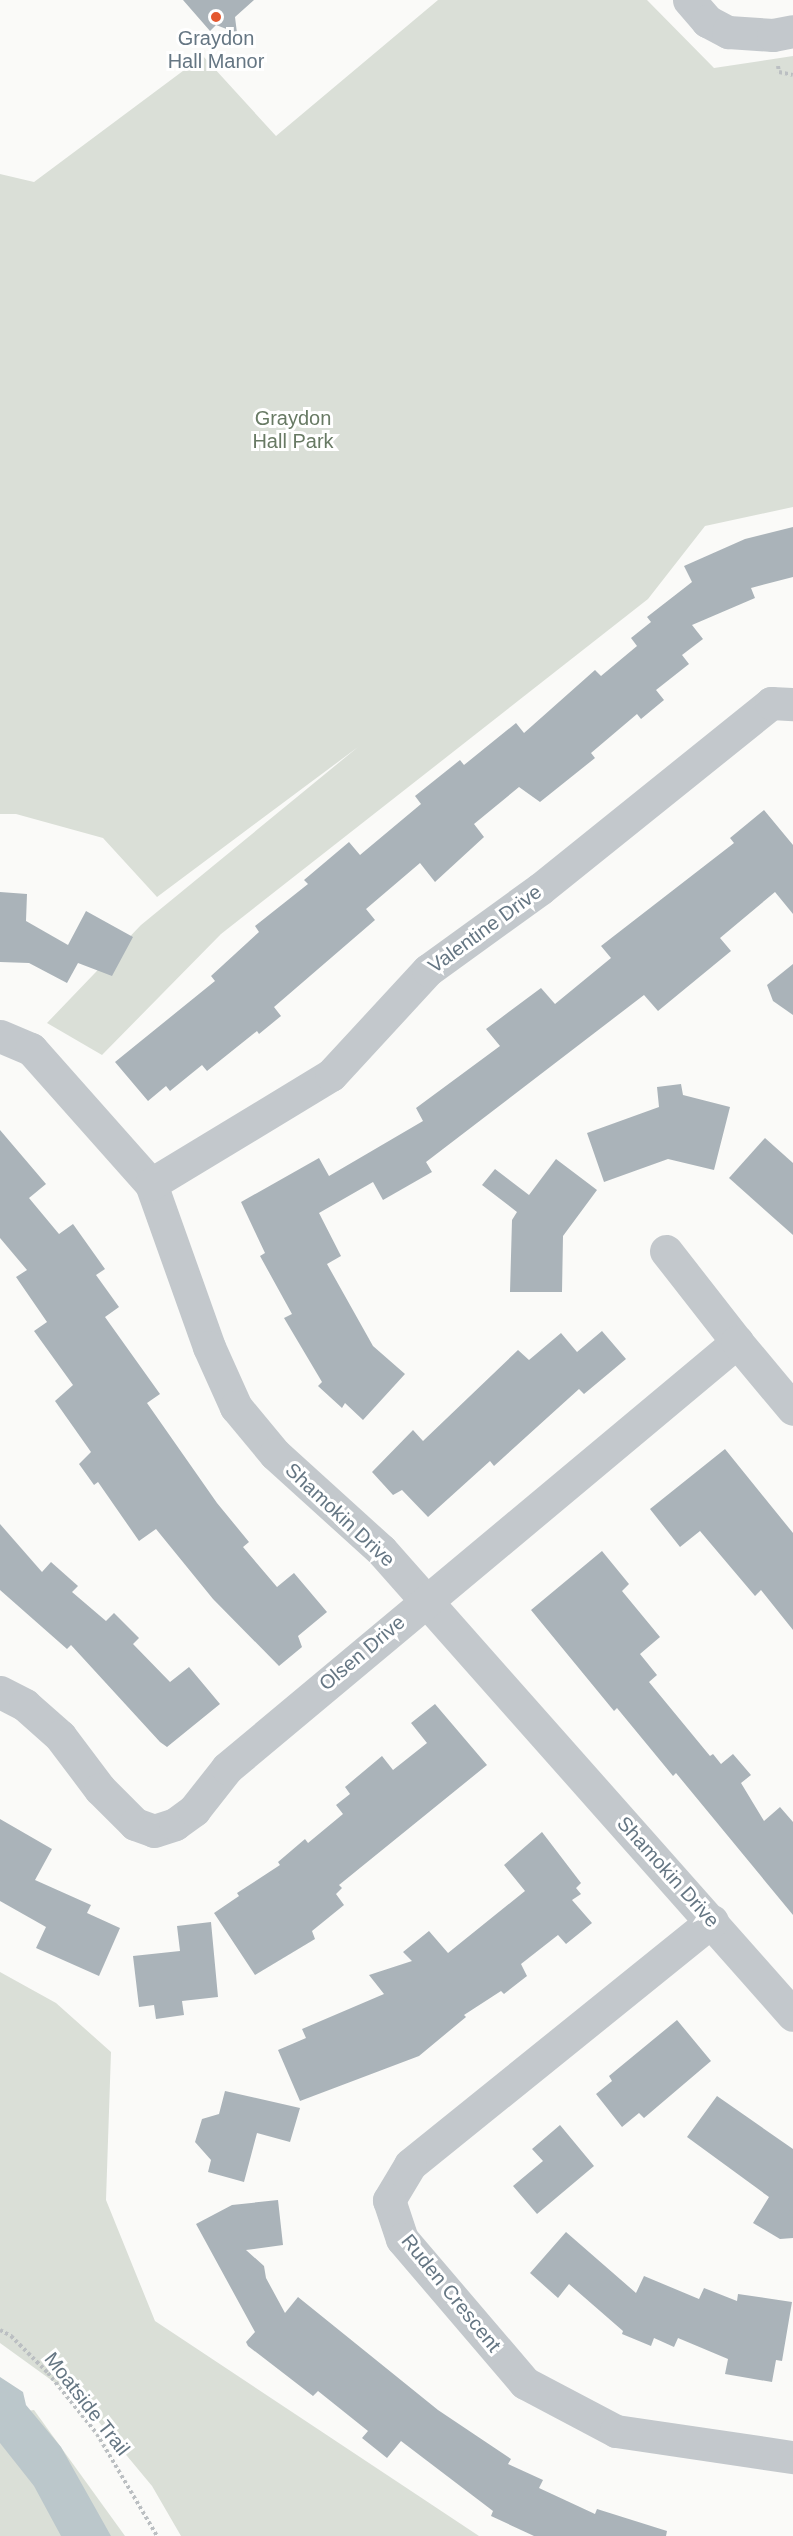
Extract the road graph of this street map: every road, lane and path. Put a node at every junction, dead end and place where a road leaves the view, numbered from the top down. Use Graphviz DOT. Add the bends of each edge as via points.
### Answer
graph roads {
  1 [pos="689,0"];
  2 [pos="793,31"];
  3 [pos="793,704"];
  4 [pos="0,1036"];
  5 [pos="152,1184"];
  6 [pos="666,1251"];
  7 [pos="737,1342"];
  8 [pos="793,1409"];
  9 [pos="424,1600"];
  10 [pos="0,1692"];
  11 [pos="712,1921"];
  12 [pos="793,2015"];
  13 [pos="0,2330"];
  14 [pos="793,2457"];
  15 [pos="157,2536"];
  1 -- 2 [label="street" via="707,21 728,32 773,35"];
  3 -- 5 [label="street, Valentine Drive" via="771,703 540,889 428,970 330,1074"];
  4 -- 5 [label="street, Shamokin Drive" via="32,1049"];
  5 -- 9 [label="street, Shamokin Drive" via="210,1347 236,1407 275,1454 381,1550"];
  6 -- 7 [label="street"];
  7 -- 8 [label="street"];
  7 -- 9 [label="street, Olsen Drive"];
  9 -- 10 [label="street, Olsen Drive" via="227,1768 194,1810 175,1824 154,1830 128,1817 100,1789 60,1736 25,1705"];
  9 -- 11 [label="street, Shamokin Drive"];
  11 -- 12 [label="street, Shamokin Drive"];
  11 -- 14 [label="street, Ruden Crescent" via="410,2165 389,2200 402,2239 525,2383 616,2431"];
  13 -- 15 [label="path, Moatside Trail" via="48,2373 97,2434"];
}
